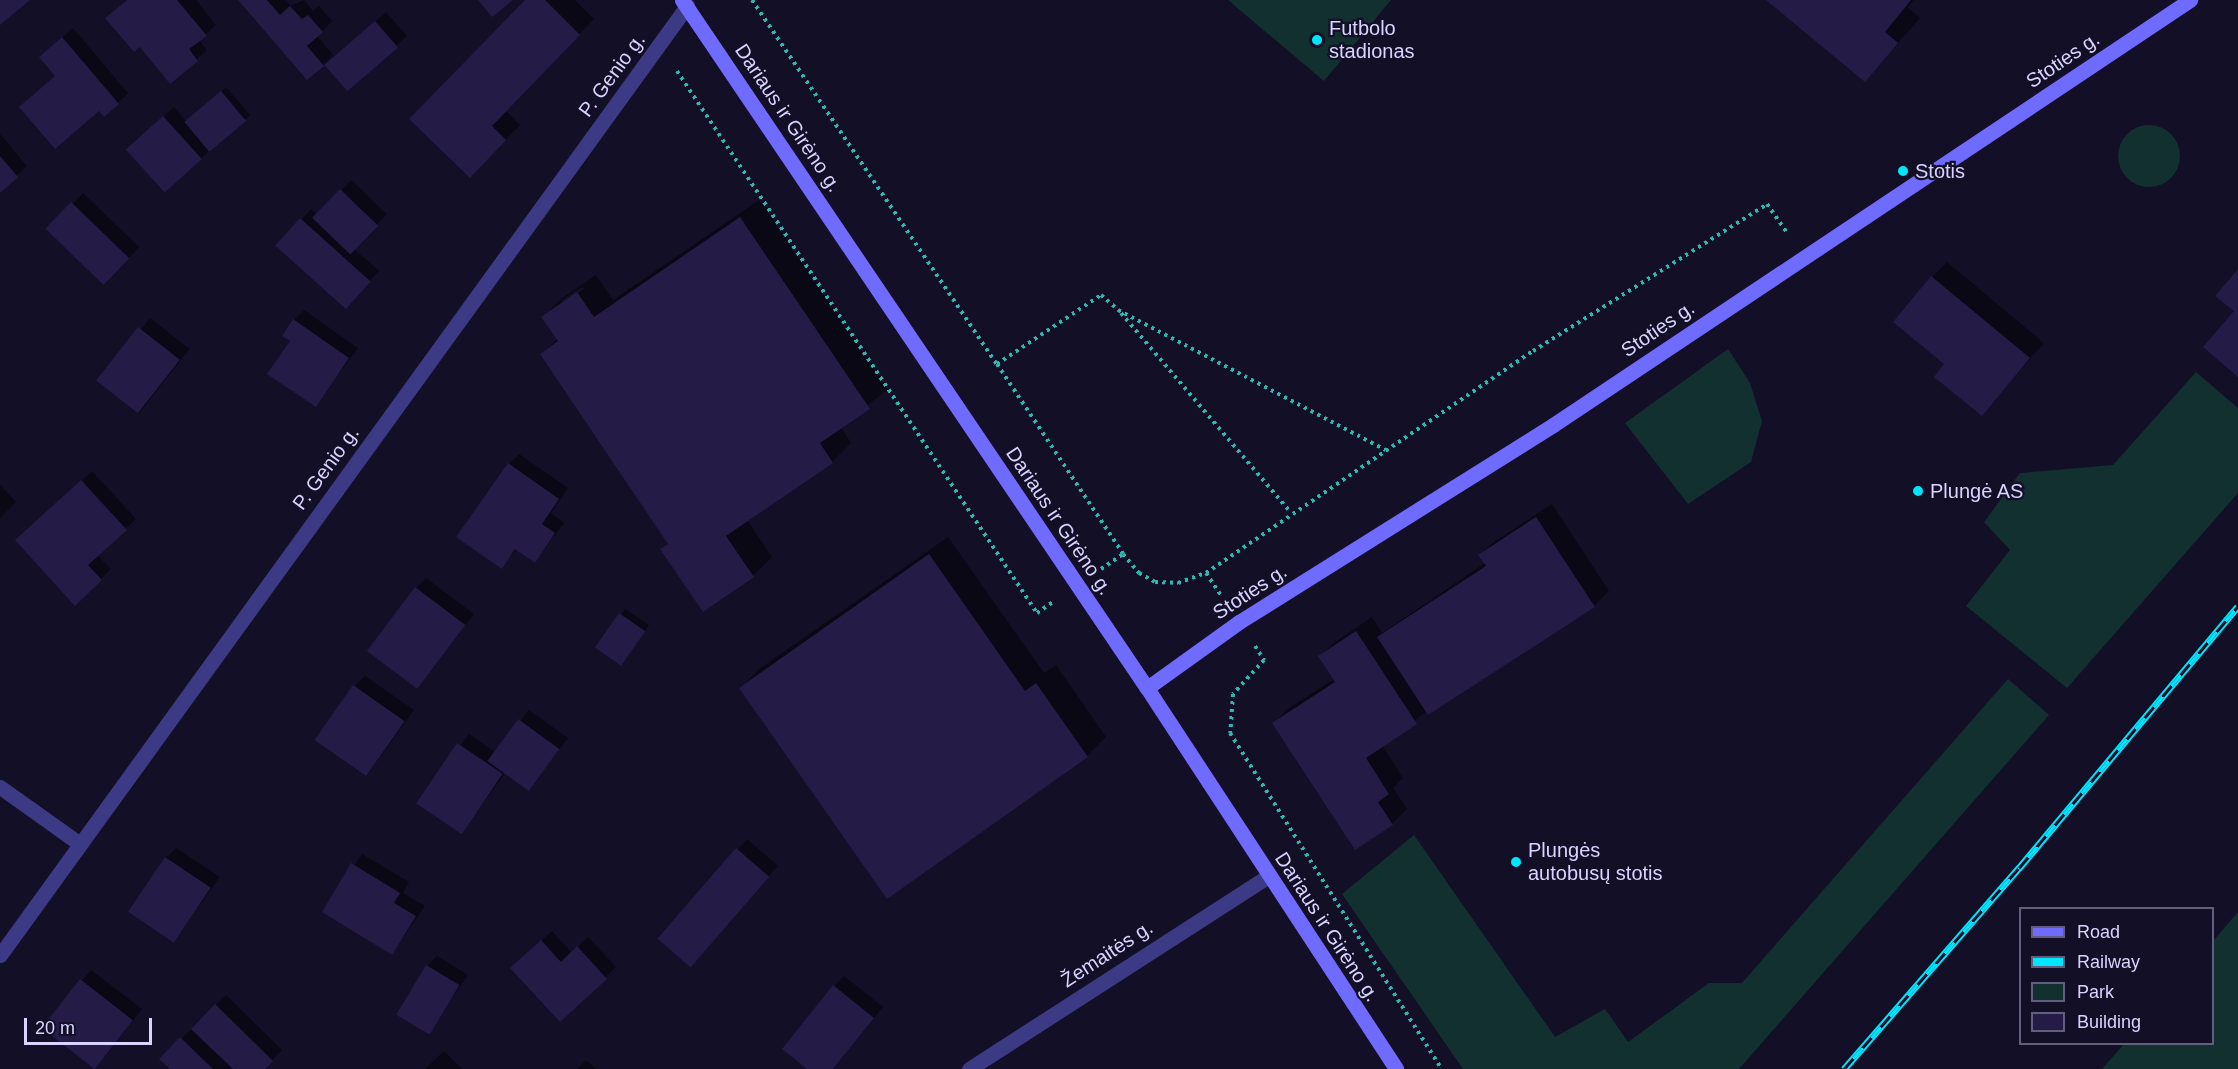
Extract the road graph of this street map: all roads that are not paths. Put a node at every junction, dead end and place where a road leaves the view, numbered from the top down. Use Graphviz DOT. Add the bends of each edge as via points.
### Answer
graph roads {
  1 [pos="2190,0"];
  2 [pos="685,3"];
  3 [pos="1147,688"];
  4 [pos="0,787"];
  5 [pos="80,844"];
  6 [pos="1269,876"];
  7 [pos="0,955"];
  8 [pos="969,1069"];
  9 [pos="1396,1069"];
  1 -- 3 [label="main road, Stoties g." via="1553,425 1239,622"];
  2 -- 3 [label="main road, Dariaus ir Girėno g."];
  2 -- 5 [label="street, P. Genio g." via="659,45"];
  3 -- 6 [label="main road, Dariaus ir Girėno g."];
  4 -- 5 [label="street"];
  5 -- 7 [label="street, P. Genio g."];
  6 -- 8 [label="street, Žemaitės g."];
  6 -- 9 [label="main road, Dariaus ir Girėno g."];
}
